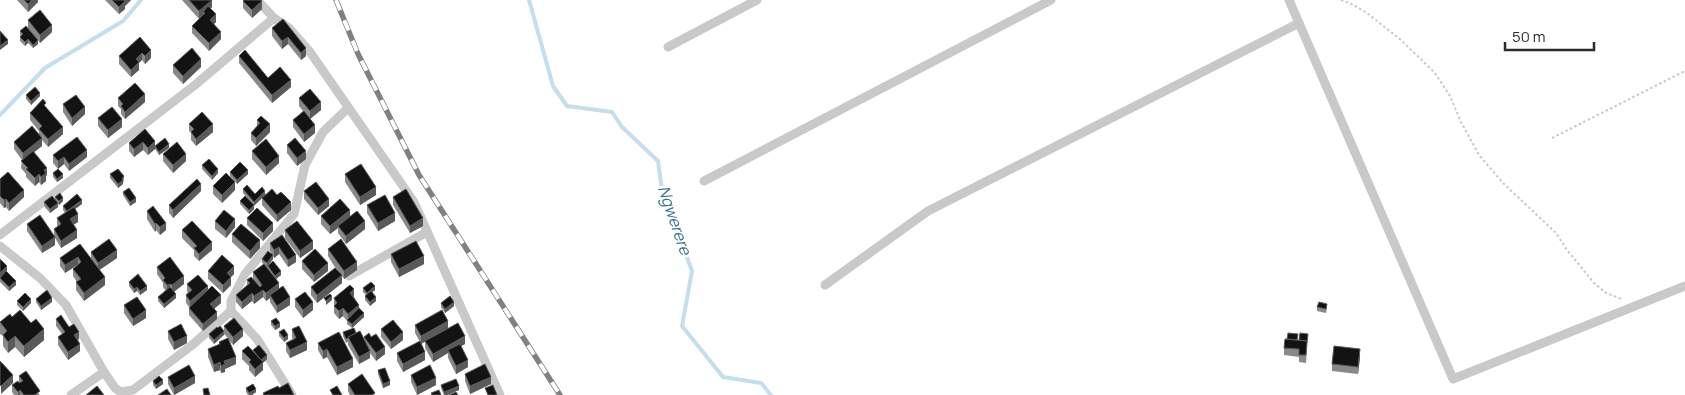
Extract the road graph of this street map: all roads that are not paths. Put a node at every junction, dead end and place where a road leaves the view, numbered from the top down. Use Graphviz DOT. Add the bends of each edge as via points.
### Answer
graph roads {
  1 [pos="257,0"];
  2 [pos="757,0"];
  3 [pos="1051,0"];
  4 [pos="1289,0"];
  5 [pos="274,18"];
  6 [pos="1299,23"];
  7 [pos="668,47"];
  8 [pos="348,108"];
  9 [pos="704,181"];
  10 [pos="427,232"];
  11 [pos="0,235"];
  12 [pos="0,246"];
  13 [pos="349,276"];
  14 [pos="825,285"];
  15 [pos="1685,286"];
  16 [pos="231,311"];
  17 [pos="104,372"];
  18 [pos="71,395"];
  19 [pos="292,395"];
  20 [pos="500,395"];
  1 -- 5 [label="street"];
  2 -- 7 [label="street"];
  3 -- 9 [label="street"];
  4 -- 6 [label="street"];
  5 -- 8 [label="street" via="289,28 310,52"];
  5 -- 11 [label="street" via="195,85"];
  6 -- 14 [label="street" via="928,211"];
  6 -- 15 [label="street" via="1453,379"];
  8 -- 10 [label="street" via="414,202"];
  8 -- 16 [label="street" via="323,132 305,165 294,214 245,274 231,301"];
  10 -- 13 [label="street"];
  10 -- 20 [label="street"];
  12 -- 17 [label="street" via="40,278 66,305"];
  16 -- 17 [label="street" via="133,390 121,392"];
  16 -- 19 [label="street" via="258,338"];
  17 -- 18 [label="street"];
}
